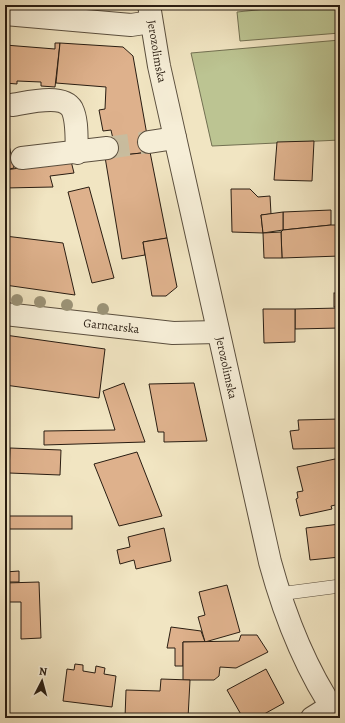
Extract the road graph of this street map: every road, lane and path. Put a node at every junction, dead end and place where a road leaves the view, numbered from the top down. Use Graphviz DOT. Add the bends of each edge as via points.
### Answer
graph roads {
  1 [pos="5,14"];
  2 [pos="150,14"];
  3 [pos="12,105"];
  4 [pos="175,138"];
  5 [pos="149,142"];
  6 [pos="107,148"];
  7 [pos="77,153"];
  8 [pos="22,158"];
  9 [pos="5,314"];
  10 [pos="218,332"];
  11 [pos="340,586"];
  12 [pos="279,594"];
  13 [pos="335,712"];
  14 [pos="312,718"];
  1 -- 2 [label="street" via="131,25"];
  2 -- 4 [label="street, Jerozolimska"];
  3 -- 7 [label="street" via="53,100 66,103 74,115"];
  4 -- 5 [label="street"];
  4 -- 10 [label="street, Jerozolimska"];
  6 -- 7 [label="street"];
  7 -- 8 [label="street"];
  9 -- 10 [label="street, Garncarska" via="173,333"];
  10 -- 12 [label="street, Jerozolimska" via="254,498"];
  11 -- 12 [label="lane"];
  12 -- 13 [label="street, Jerozolimska" via="300,650"];
  13 -- 14 [label="street"];
}
